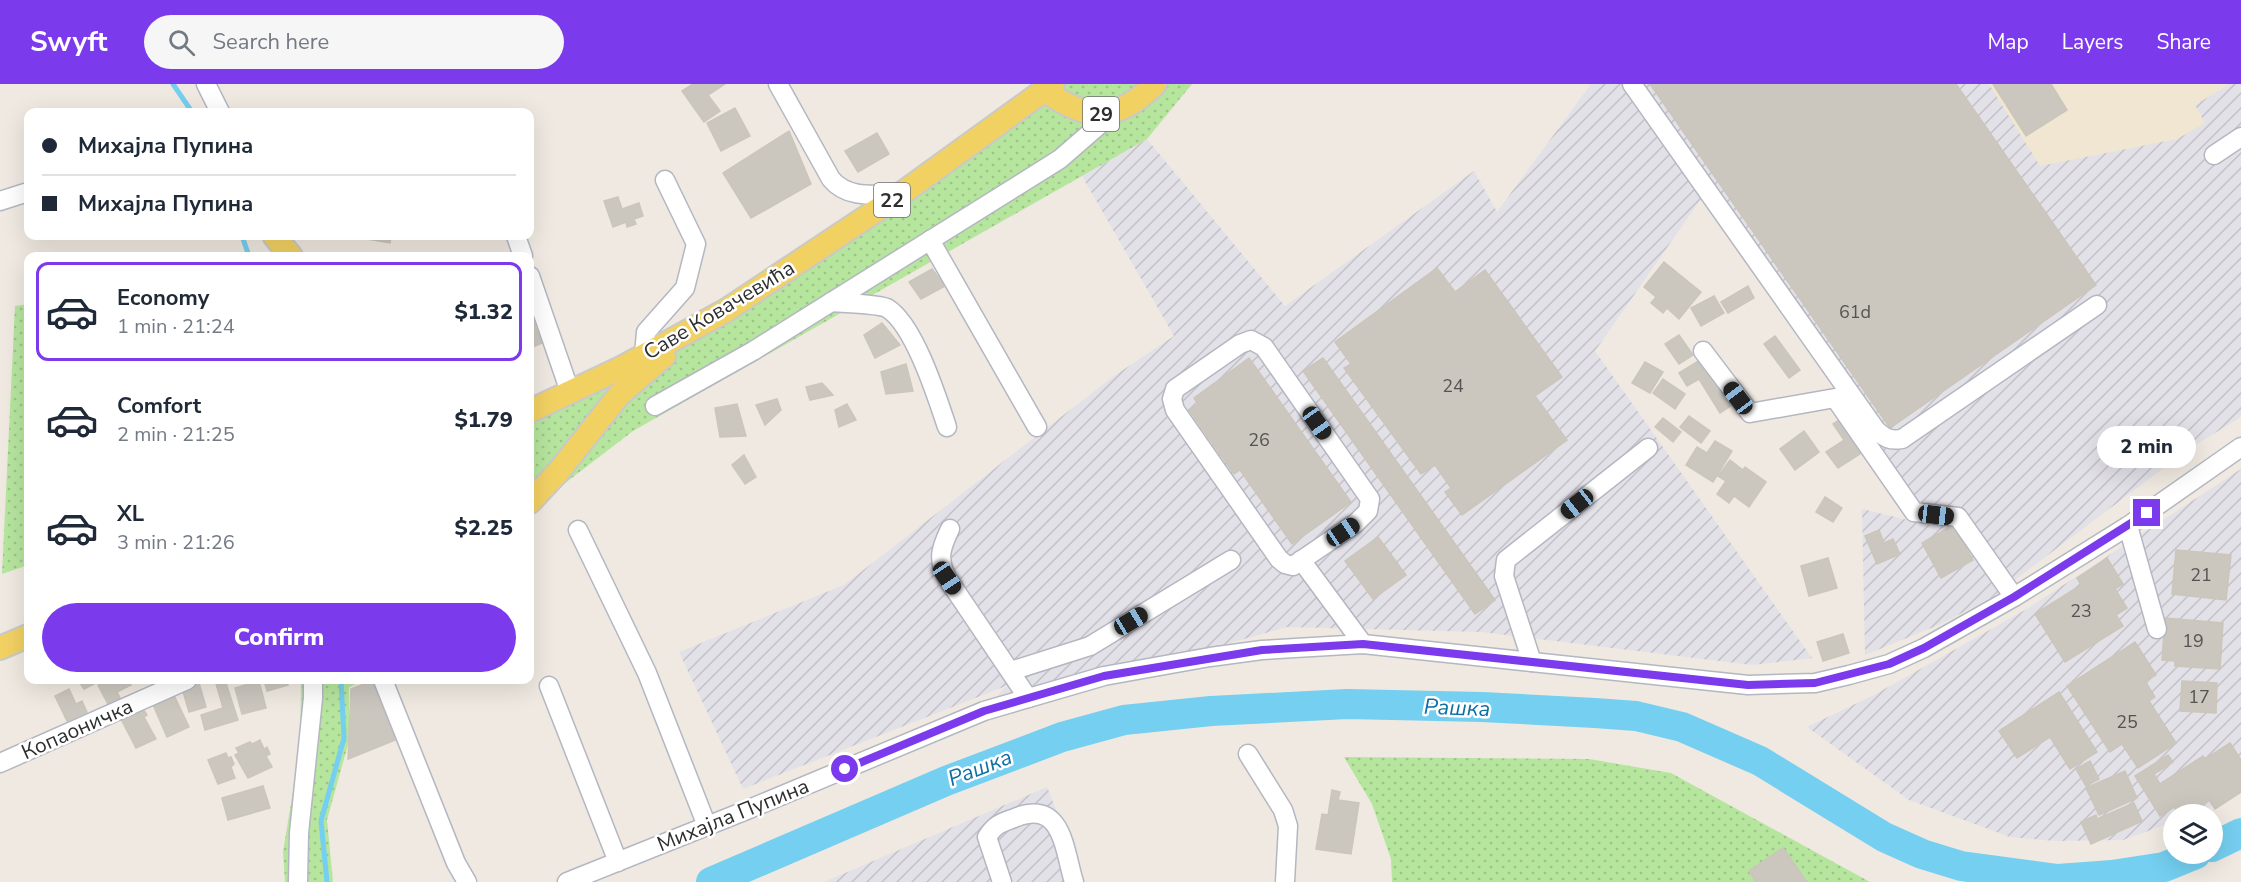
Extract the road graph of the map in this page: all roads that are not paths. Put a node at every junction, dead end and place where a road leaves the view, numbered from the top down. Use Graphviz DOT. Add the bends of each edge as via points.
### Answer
graph roads {
  1 [pos="206,84"];
  2 [pos="778,84"];
  3 [pos="1155,84"];
  4 [pos="1632,84"];
  5 [pos="1048,87"];
  6 [pos="218,108"];
  7 [pos="1113,113"];
  8 [pos="2241,137"];
  9 [pos="2214,154"];
  10 [pos="665,180"];
  11 [pos="24,193"];
  12 [pos="901,194"];
  13 [pos="0,201"];
  14 [pos="930,240"];
  15 [pos="534,288"];
  16 [pos="831,302"];
  17 [pos="2097,305"];
  18 [pos="703,323"];
  19 [pos="1703,351"];
  20 [pos="644,355"];
  21 [pos="570,392"];
  22 [pos="655,406"];
  23 [pos="534,409"];
  24 [pos="946,427"];
  25 [pos="1037,427"];
  26 [pos="2241,447"];
  27 [pos="1648,448"];
  28 [pos="534,498"];
  29 [pos="2128,526"];
  30 [pos="950,529"];
  31 [pos="578,530"];
  32 [pos="1231,560"];
  33 [pos="1301,560"];
  34 [pos="2014,597"];
  35 [pos="2157,629"];
  36 [pos="24,638"];
  37 [pos="1363,644"];
  38 [pos="0,648"];
  39 [pos="1532,662"];
  40 [pos="1011,671"];
  41 [pos="178,684"];
  42 [pos="313,684"];
  43 [pos="385,684"];
  44 [pos="549,686"];
  45 [pos="1028,698"];
  46 [pos="1248,754"];
  47 [pos="0,763"];
  48 [pos="707,826"];
  49 [pos="618,862"];
  50 [pos="298,882"];
  51 [pos="467,882"];
  52 [pos="567,882"];
  53 [pos="1002,882"];
  54 [pos="1074,882"];
  55 [pos="1285,882"];
  1 -- 6 [label="street"];
  2 -- 12 [label="street" via="831,179 840,188 857,194"];
  3 -- 7 [label="main road, 29"];
  4 -- 17 [label="street" via="1883,437 1902,438"];
  5 -- 7 [label="main road, 29" via="1077,110"];
  5 -- 12 [label="main road, Саве Ковачевића / 22"];
  7 -- 14 [label="street" via="1060,159"];
  8 -- 9 [label="street"];
  10 -- 20 [label="street" via="696,244 685,288 646,332"];
  11 -- 13 [label="street"];
  12 -- 18 [label="main road, Саве Ковачевића / 22"];
  14 -- 16 [label="street"];
  14 -- 25 [label="street"];
  15 -- 21 [label="street"];
  16 -- 22 [label="street"];
  16 -- 24 [label="street" via="885,307 904,324 936,391"];
  18 -- 20 [label="main road, Саве Ковачевића / 22"];
  18 -- 28 [label="main road" via="619,395"];
  19 -- 34 [label="street" via="1750,413 1835,398 1914,512 1958,517"];
  20 -- 21 [label="main road, Саве Ковачевића / 22"];
  21 -- 23 [label="main road, Саве Ковачевића / 22"];
  26 -- 29 [label="street, Михајла Пупина"];
  27 -- 39 [label="street" via="1506,560 1504,576"];
  29 -- 34 [label="street, Михајла Пупина"];
  29 -- 35 [label="street"];
  30 -- 40 [label="street" via="940,551 941,566"];
  31 -- 48 [label="street" via="647,673"];
  32 -- 40 [label="street" via="1090,646"];
  33 -- 33 [label="street" via="1356,523 1368,511 1370,498 1264,347 1251,340 1175,389 1172,399 1175,411 1279,559 1293,566"];
  33 -- 37 [label="street"];
  34 -- 39 [label="street, Михајла Пупина" via="1889,664 1815,683 1748,685"];
  36 -- 38 [label="main road"];
  37 -- 39 [label="street, Михајла Пупина"];
  37 -- 45 [label="street, Михајла Пупина" via="1210,657 1104,676"];
  40 -- 45 [label="street"];
  41 -- 47 [label="street, Копаоничка"];
  42 -- 50 [label="street"];
  43 -- 51 [label="street"];
  44 -- 49 [label="street"];
  45 -- 48 [label="street, Михајла Пупина" via="984,711"];
  46 -- 55 [label="street" via="1283,810 1288,826"];
  48 -- 49 [label="street, Михајла Пупина"];
  49 -- 52 [label="street, Михајла Пупина"];
  53 -- 54 [label="street" via="987,837 994,826 1028,814 1042,814 1058,826"];
}
